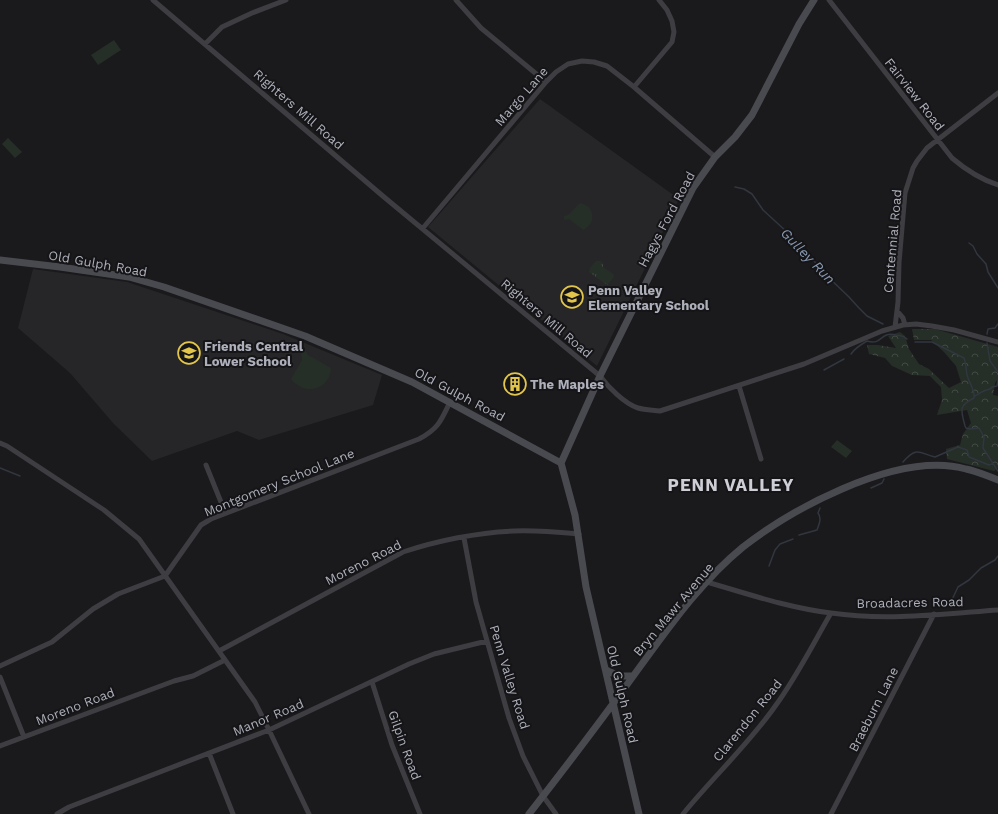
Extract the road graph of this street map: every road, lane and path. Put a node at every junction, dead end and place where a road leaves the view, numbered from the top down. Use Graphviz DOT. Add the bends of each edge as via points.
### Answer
graph roads {
  1 [pos="153,0"];
  2 [pos="286,0"];
  3 [pos="456,0"];
  4 [pos="659,0"];
  5 [pos="814,0"];
  6 [pos="829,0"];
  7 [pos="205,44"];
  8 [pos="546,82"];
  9 [pos="634,87"];
  10 [pos="998,93"];
  11 [pos="936,140"];
  12 [pos="715,157"];
  13 [pos="998,185"];
  14 [pos="423,228"];
  15 [pos="0,260"];
  16 [pos="897,311"];
  17 [pos="905,325"];
  18 [pos="895,327"];
  19 [pos="998,342"];
  20 [pos="600,376"];
  21 [pos="738,386"];
  22 [pos="450,402"];
  23 [pos="0,443"];
  24 [pos="761,459"];
  25 [pos="561,463"];
  26 [pos="206,465"];
  27 [pos="997,480"];
  28 [pos="225,512"];
  29 [pos="578,534"];
  30 [pos="464,538"];
  31 [pos="165,576"];
  32 [pos="707,582"];
  33 [pos="998,610"];
  34 [pos="831,613"];
  35 [pos="934,614"];
  36 [pos="487,641"];
  37 [pos="218,651"];
  38 [pos="225,660"];
  39 [pos="0,666"];
  40 [pos="606,670"];
  41 [pos="634,676"];
  42 [pos="0,677"];
  43 [pos="372,682"];
  44 [pos="613,702"];
  45 [pos="269,730"];
  46 [pos="24,737"];
  47 [pos="0,746"];
  48 [pos="209,753"];
  49 [pos="543,796"];
  50 [pos="57,814"];
  51 [pos="233,814"];
  52 [pos="309,814"];
  53 [pos="420,814"];
  54 [pos="529,814"];
  55 [pos="556,814"];
  56 [pos="639,814"];
  57 [pos="683,814"];
  58 [pos="831,814"];
  1 -- 7 [label="street, Righters Mill Road"];
  2 -- 7 [label="street" via="222,27"];
  3 -- 8 [label="street" via="481,28"];
  4 -- 9 [label="street" via="672,21 672,42"];
  5 -- 12 [label="street, Hagys Ford Road" via="752,115"];
  6 -- 11 [label="street, Fairview Road"];
  7 -- 14 [label="street, Righters Mill Road"];
  8 -- 9 [label="street, Margo Lane" via="568,64 582,61 606,66"];
  8 -- 14 [label="street, Margo Lane"];
  9 -- 12 [label="street, Margo Lane"];
  10 -- 11 [label="street, Centennial Road"];
  11 -- 13 [label="street, Fairview Road" via="964,168"];
  11 -- 16 [label="street, Centennial Road" via="917,161 907,185"];
  12 -- 20 [label="street, Hagys Ford Road" via="693,188"];
  14 -- 20 [label="street, Righters Mill Road"];
  15 -- 22 [label="street, Old Gulph Road" via="129,277 164,288 308,338 412,382"];
  16 -- 17 [label="street, Centennial Road"];
  16 -- 18 [label="street, Centennial Road"];
  17 -- 18 [label="street, Righters Mill Road"];
  17 -- 19 [label="street, Righters Mill Road" via="916,324 954,330"];
  18 -- 21 [label="street, Righters Mill Road" via="882,330 804,364"];
  20 -- 21 [label="street, Righters Mill Road" via="606,385 630,404 637,408 658,411"];
  20 -- 25 [label="street, Hagys Ford Road"];
  21 -- 24 [label="street"];
  22 -- 25 [label="street, Old Gulph Road"];
  22 -- 28 [label="street, Montgomery School Lane" via="437,426 419,439"];
  23 -- 31 [label="street" via="104,510 139,539"];
  25 -- 29 [label="street, Old Gulph Road"];
  26 -- 28 [label="street"];
  27 -- 32 [label="street, Bryn Mawr Avenue" via="965,468 937,464 911,466 858,482 818,499 780,520 742,548"];
  28 -- 31 [label="street, Montgomery School Lane" via="201,525"];
  29 -- 30 [label="street, Moreno Road" via="513,531"];
  29 -- 40 [label="street, Old Gulph Road" via="586,587"];
  30 -- 36 [label="street, Penn Valley Road" via="476,602"];
  30 -- 37 [label="street, Moreno Road" via="428,544 403,552"];
  31 -- 37 [label="street"];
  31 -- 39 [label="street" via="118,594 93,609 52,642"];
  32 -- 34 [label="street, Broadacres Road" via="767,600"];
  32 -- 41 [label="street, Bryn Mawr Avenue" via="662,636"];
  33 -- 35 [label="street, Broadacres Road"];
  34 -- 35 [label="street, Broadacres Road" via="881,616"];
  34 -- 57 [label="street, Clarendon Road" via="776,706"];
  35 -- 58 [label="street, Braeburn Lane"];
  36 -- 43 [label="street, Manor Road" via="434,654"];
  36 -- 49 [label="street, Penn Valley Road" via="509,718 523,756"];
  37 -- 38 [label="street"];
  38 -- 45 [label="street" via="255,702"];
  38 -- 46 [label="street, Moreno Road" via="193,676"];
  40 -- 41 [label="street" via="619,676"];
  40 -- 44 [label="street, Old Gulph Road"];
  41 -- 44 [label="street, Bryn Mawr Avenue"];
  42 -- 46 [label="street"];
  43 -- 45 [label="street, Manor Road"];
  43 -- 53 [label="street, Gilpin Road" via="392,745"];
  44 -- 49 [label="street, Bryn Mawr Avenue"];
  44 -- 56 [label="street, Old Gulph Road"];
  45 -- 48 [label="street, Manor Road"];
  45 -- 52 [label="street"];
  46 -- 47 [label="street, Moreno Road"];
  48 -- 50 [label="street, Manor Road" via="69,807"];
  48 -- 51 [label="street"];
  49 -- 54 [label="street, Bryn Mawr Avenue"];
  49 -- 55 [label="street, Penn Valley Road"];
}
